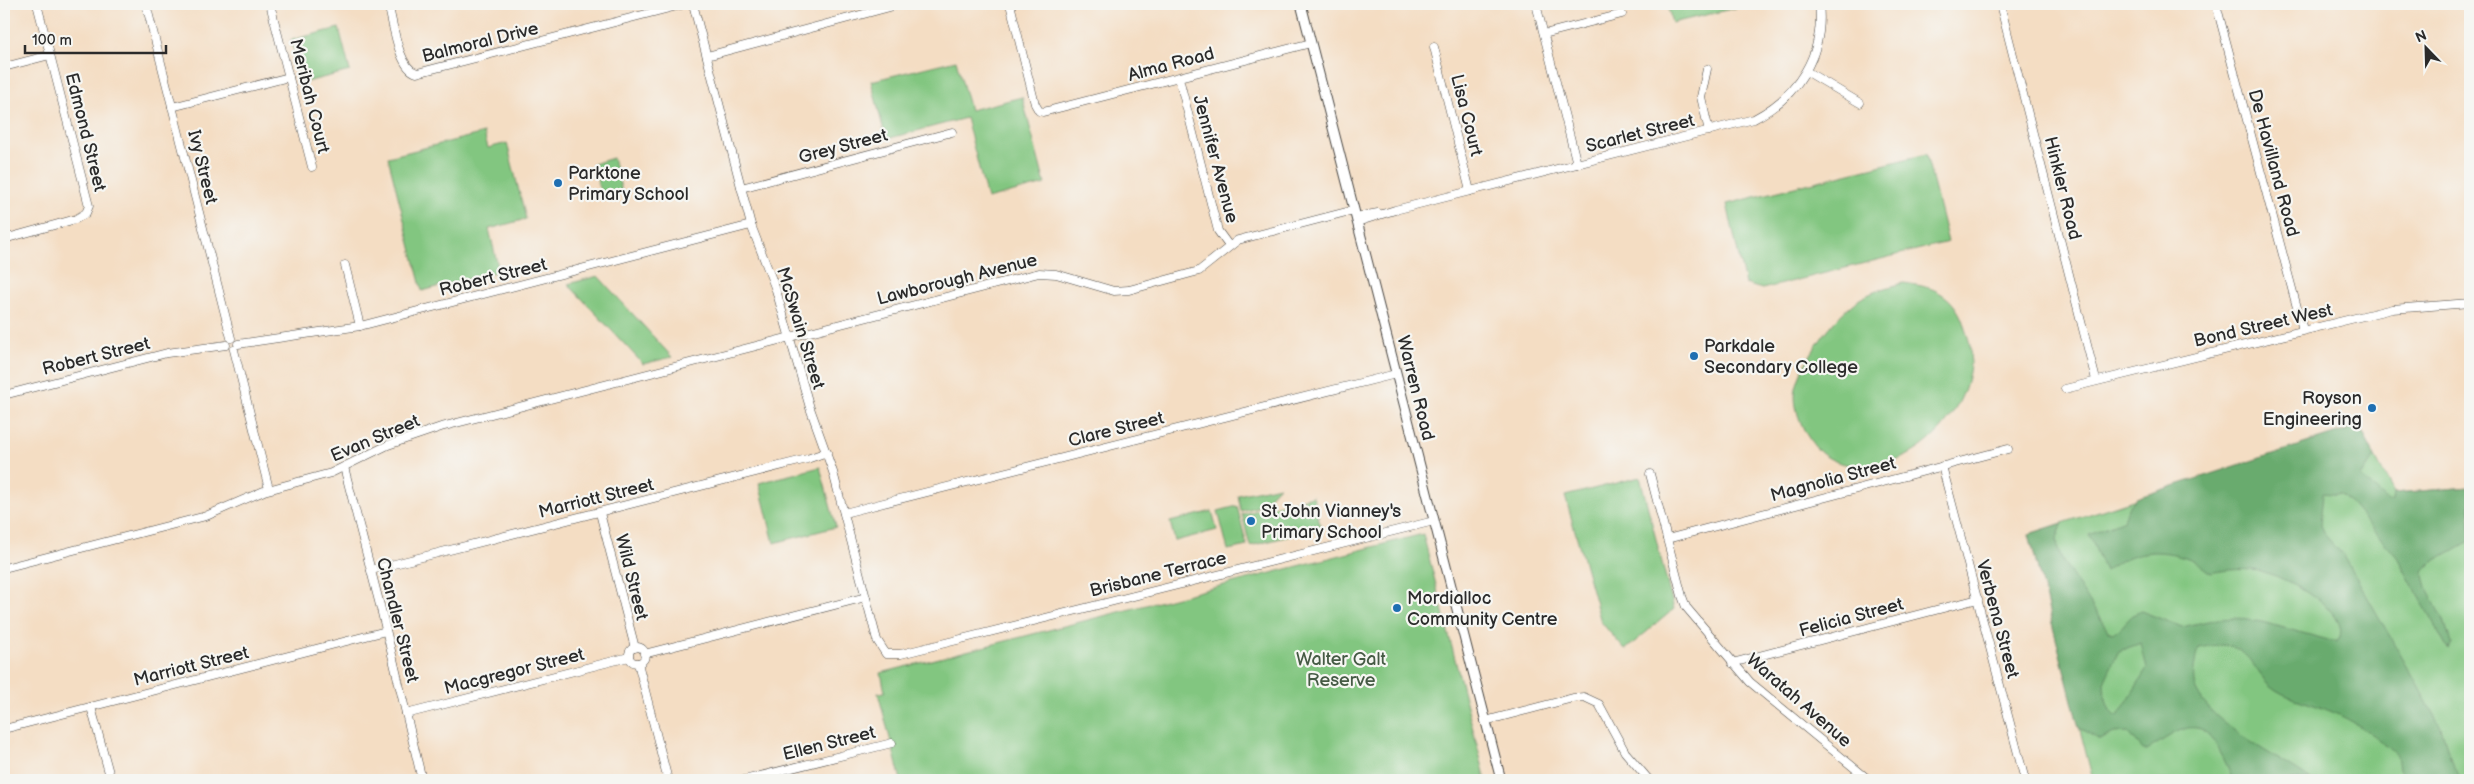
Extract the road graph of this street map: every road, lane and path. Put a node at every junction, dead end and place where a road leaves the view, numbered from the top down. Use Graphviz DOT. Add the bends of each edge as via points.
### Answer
graph roads {
  1 [pos="37,4"];
  2 [pos="146,4"];
  3 [pos="270,4"];
  4 [pos="388,4"];
  5 [pos="685,4"];
  6 [pos="693,4"];
  7 [pos="901,4"];
  8 [pos="1010,4"];
  9 [pos="1301,4"];
  10 [pos="1536,4"];
  11 [pos="1819,4"];
  12 [pos="2000,4"];
  13 [pos="2216,4"];
  14 [pos="1622,14"];
  15 [pos="1544,34"];
  16 [pos="1311,43"];
  17 [pos="1434,47"];
  18 [pos="50,55"];
  19 [pos="707,56"];
  20 [pos="4,66"];
  21 [pos="1707,69"];
  22 [pos="1806,70"];
  23 [pos="289,77"];
  24 [pos="1179,78"];
  25 [pos="1860,103"];
  26 [pos="172,107"];
  27 [pos="1709,131"];
  28 [pos="952,132"];
  29 [pos="1577,164"];
  30 [pos="312,167"];
  31 [pos="741,188"];
  32 [pos="1470,191"];
  33 [pos="1356,217"];
  34 [pos="752,226"];
  35 [pos="4,239"];
  36 [pos="1228,246"];
  37 [pos="345,265"];
  38 [pos="2470,302"];
  39 [pos="360,326"];
  40 [pos="2303,330"];
  41 [pos="790,337"];
  42 [pos="229,342"];
  43 [pos="236,347"];
  44 [pos="1396,374"];
  45 [pos="2096,380"];
  46 [pos="2065,389"];
  47 [pos="4,395"];
  48 [pos="2008,449"];
  49 [pos="827,452"];
  50 [pos="1942,466"];
  51 [pos="344,467"];
  52 [pos="1650,474"];
  53 [pos="270,489"];
  54 [pos="600,513"];
  55 [pos="844,513"];
  56 [pos="1434,521"];
  57 [pos="1666,539"];
  58 [pos="4,568"];
  59 [pos="371,570"];
  60 [pos="866,597"];
  61 [pos="1978,599"];
  62 [pos="386,631"];
  63 [pos="634,648"];
  64 [pos="644,654"];
  65 [pos="890,655"];
  66 [pos="629,657"];
  67 [pos="638,663"];
  68 [pos="1732,663"];
  69 [pos="91,707"];
  70 [pos="406,714"];
  71 [pos="1485,721"];
  72 [pos="4,729"];
  73 [pos="892,743"];
  74 [pos="111,780"];
  75 [pos="422,780"];
  76 [pos="668,780"];
  77 [pos="744,780"];
  78 [pos="1501,780"];
  79 [pos="1649,780"];
  80 [pos="1869,780"];
  81 [pos="2025,780"];
  1 -- 18 [label="street, Edmond Street"];
  2 -- 26 [label="street, Ivy Street"];
  3 -- 23 [label="street, Meribah Court"];
  4 -- 5 [label="street, Balmoral Drive" via="403,62 409,71 417,73"];
  6 -- 19 [label="street, McSwain Street"];
  7 -- 19 [label="street"];
  8 -- 24 [label="street, Alma Road" via="1039,111 1050,112"];
  9 -- 16 [label="street, Warren Road"];
  10 -- 15 [label="street"];
  11 -- 22 [label="street, Scarlet Street" via="1816,46"];
  12 -- 45 [label="street, Hinkler Road"];
  13 -- 40 [label="street, De Havilland Road"];
  14 -- 15 [label="street"];
  15 -- 29 [label="street"];
  16 -- 24 [label="street, Alma Road"];
  16 -- 33 [label="street, Warren Road"];
  17 -- 32 [label="street, Lisa Court"];
  18 -- 20 [label="street"];
  18 -- 35 [label="street, Edmond Street" via="89,206 86,213 76,219"];
  19 -- 31 [label="street, McSwain Street"];
  21 -- 27 [label="street" via="1701,97"];
  22 -- 25 [label="street"];
  22 -- 27 [label="street, Scarlet Street" via="1791,92 1773,108 1754,119"];
  23 -- 26 [label="street"];
  23 -- 30 [label="street, Meribah Court"];
  24 -- 36 [label="street, Jennifer Avenue" via="1218,231"];
  26 -- 42 [label="street, Ivy Street"];
  27 -- 29 [label="street, Scarlet Street"];
  28 -- 31 [label="street, Grey Street"];
  29 -- 32 [label="street, Scarlet Street"];
  31 -- 34 [label="street, McSwain Street"];
  32 -- 33 [label="street, Scarlet Street"];
  33 -- 36 [label="street, Lawborough Avenue" via="1245,238"];
  33 -- 44 [label="street, Warren Road"];
  34 -- 39 [label="street, Robert Street"];
  34 -- 41 [label="street, McSwain Street"];
  36 -- 41 [label="street, Lawborough Avenue" via="1199,272 1130,290 1114,291 1056,274 1039,273"];
  37 -- 39 [label="street"];
  38 -- 40 [label="street, Bond Street West" via="2392,310"];
  39 -- 43 [label="street, Robert Street"];
  40 -- 45 [label="street, Bond Street West"];
  41 -- 49 [label="street, McSwain Street" via="810,408"];
  41 -- 51 [label="street, Evan Street" via="420,433 380,448"];
  42 -- 43 [label="street" via="235,339"];
  42 -- 47 [label="street, Robert Street" via="167,353"];
  43 -- 53 [label="street"];
  44 -- 55 [label="street, Clare Street"];
  44 -- 56 [label="street, Warren Road"];
  45 -- 46 [label="street, Bond Street West"];
  48 -- 50 [label="street, Magnolia Street"];
  49 -- 54 [label="street, Marriott Street" via="807,460"];
  49 -- 55 [label="street, McSwain Street"];
  50 -- 57 [label="street, Magnolia Street"];
  50 -- 61 [label="street, Verbena Street"];
  51 -- 53 [label="street, Evan Street" via="314,479"];
  51 -- 59 [label="street, Chandler Street"];
  52 -- 57 [label="street, Waratah Avenue"];
  53 -- 58 [label="street, Evan Street" via="206,516"];
  54 -- 59 [label="street, Marriott Street"];
  54 -- 63 [label="street, Wild Street"];
  55 -- 60 [label="street, McSwain Street"];
  56 -- 65 [label="street, Brisbane Terrace"];
  56 -- 71 [label="street, Warren Road"];
  57 -- 68 [label="street, Waratah Avenue" via="1686,607"];
  59 -- 62 [label="street, Chandler Street"];
  60 -- 64 [label="street"];
  60 -- 65 [label="street, McSwain Street" via="879,646"];
  61 -- 68 [label="street, Felicia Street"];
  61 -- 81 [label="street, Verbena Street"];
  62 -- 69 [label="street, Marriott Street"];
  62 -- 70 [label="street, Chandler Street"];
  63 -- 64 [label="street" via="640,648"];
  63 -- 66 [label="street"];
  64 -- 67 [label="street"];
  66 -- 67 [label="street"];
  66 -- 70 [label="street, Macgregor Street"];
  67 -- 76 [label="street"];
  68 -- 80 [label="street, Waratah Avenue" via="1750,682"];
  69 -- 72 [label="street, Marriott Street"];
  69 -- 74 [label="street"];
  70 -- 75 [label="street, Chandler Street"];
  71 -- 78 [label="street, Warren Road"];
  71 -- 79 [label="street" via="1573,698 1593,700 1603,710 1632,762"];
  73 -- 77 [label="street, Ellen Street"];
}
